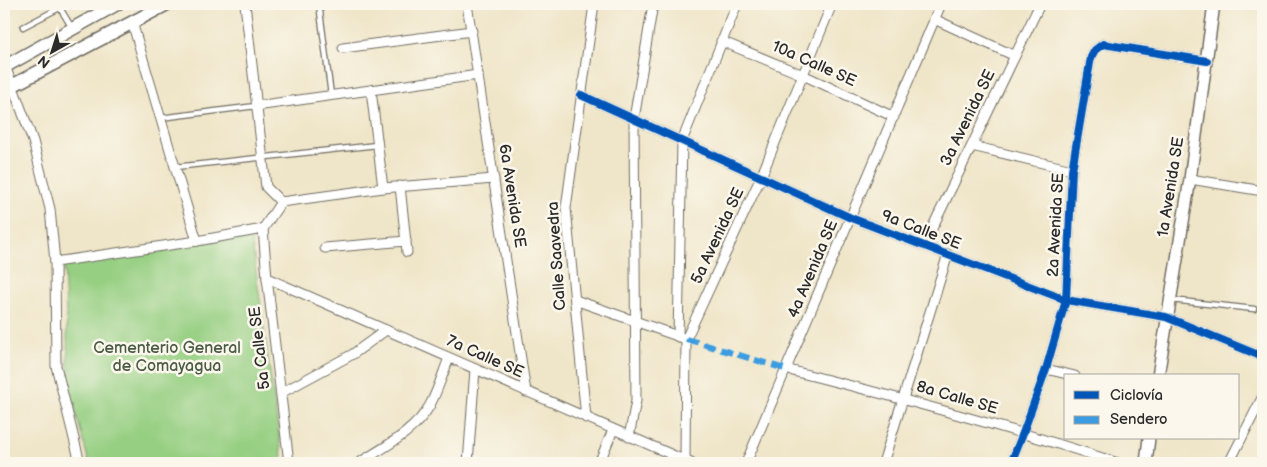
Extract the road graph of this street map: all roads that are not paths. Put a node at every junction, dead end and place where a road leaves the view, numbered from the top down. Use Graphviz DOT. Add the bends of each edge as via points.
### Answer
graph roads {
  1 [pos="67,4"];
  2 [pos="117,4"];
  3 [pos="167,4"];
  4 [pos="245,4"];
  5 [pos="337,4"];
  6 [pos="467,4"];
  7 [pos="594,4"];
  8 [pos="653,4"];
  9 [pos="737,4"];
  10 [pos="832,4"];
  11 [pos="941,4"];
  12 [pos="1040,4"];
  13 [pos="1214,4"];
  14 [pos="319,5"];
  15 [pos="60,8"];
  16 [pos="934,19"];
  17 [pos="132,22"];
  18 [pos="23,27"];
  19 [pos="72,29"];
  20 [pos="472,31"];
  21 [pos="721,41"];
  22 [pos="343,48"];
  23 [pos="1014,56"];
  24 [pos="1207,61"];
  25 [pos="4,65"];
  26 [pos="478,75"];
  27 [pos="803,75"];
  28 [pos="8,87"];
  29 [pos="371,90"];
  30 [pos="331,95"];
  31 [pos="581,95"];
  32 [pos="256,106"];
  33 [pos="894,116"];
  34 [pos="160,118"];
  35 [pos="634,119"];
  36 [pos="682,141"];
  37 [pos="378,145"];
  38 [pos="972,146"];
  39 [pos="262,159"];
  40 [pos="175,167"];
  41 [pos="1072,170"];
  42 [pos="762,177"];
  43 [pos="494,179"];
  44 [pos="1190,179"];
  45 [pos="400,186"];
  46 [pos="383,188"];
  47 [pos="1263,191"];
  48 [pos="281,202"];
  49 [pos="851,218"];
  50 [pos="263,229"];
  51 [pos="197,241"];
  52 [pos="406,241"];
  53 [pos="924,246"];
  54 [pos="325,248"];
  55 [pos="407,252"];
  56 [pos="948,254"];
  57 [pos="55,262"];
  58 [pos="267,278"];
  59 [pos="575,300"];
  60 [pos="1066,300"];
  61 [pos="1169,300"];
  62 [pos="1254,309"];
  63 [pos="1166,317"];
  64 [pos="634,320"];
  65 [pos="386,330"];
  66 [pos="682,338"];
  67 [pos="1263,357"];
  68 [pos="449,358"];
  69 [pos="785,369"];
  70 [pos="1046,369"];
  71 [pos="475,370"];
  72 [pos="1067,374"];
  73 [pos="1158,374"];
  74 [pos="526,392"];
  75 [pos="281,393"];
  76 [pos="1263,396"];
  77 [pos="904,399"];
  78 [pos="586,418"];
  79 [pos="613,430"];
  80 [pos="1024,433"];
  81 [pos="630,437"];
  82 [pos="1149,440"];
  83 [pos="688,462"];
  84 [pos="80,463"];
  85 [pos="289,463"];
  86 [pos="359,463"];
  87 [pos="468,463"];
  88 [pos="599,463"];
  89 [pos="746,463"];
  90 [pos="883,463"];
  91 [pos="1011,463"];
  92 [pos="1118,463"];
  93 [pos="1146,463"];
  94 [pos="1229,463"];
  1 -- 15 [label="lane"];
  2 -- 19 [label="main road"];
  3 -- 17 [label="main road"];
  4 -- 32 [label="street"];
  5 -- 14 [label="lane"];
  6 -- 20 [label="street, 6a Avenida SE"];
  7 -- 31 [label="street, Calle Saavedra"];
  8 -- 35 [label="street"];
  9 -- 21 [label="street"];
  10 -- 27 [label="street, 5a Avenida SE"];
  11 -- 16 [label="street, 4a Avenida SE"];
  12 -- 23 [label="street, 3a Avenida SE"];
  13 -- 24 [label="street, 1a Avenida SE"];
  14 -- 30 [label="lane"];
  15 -- 18 [label="lane"];
  15 -- 19 [label="lane"];
  16 -- 23 [label="street"];
  16 -- 33 [label="street, 4a Avenida SE"];
  17 -- 28 [label="main road"];
  17 -- 34 [label="street"];
  19 -- 25 [label="main road"];
  20 -- 22 [label="street"];
  20 -- 26 [label="street, 6a Avenida SE"];
  21 -- 27 [label="street, 10a Calle SE"];
  21 -- 36 [label="street"];
  23 -- 38 [label="street, 3a Avenida SE"];
  24 -- 41 [label="street, 2a Avenida SE" via="1103,44 1095,50 1091,57"];
  24 -- 44 [label="street, 1a Avenida SE"];
  25 -- 28 [label="street"];
  26 -- 29 [label="street"];
  26 -- 43 [label="street, 6a Avenida SE"];
  27 -- 33 [label="street, 10a Calle SE"];
  27 -- 42 [label="street, 5a Avenida SE"];
  28 -- 57 [label="street" via="33,142 50,209"];
  29 -- 30 [label="street"];
  29 -- 37 [label="street"];
  30 -- 32 [label="street"];
  31 -- 35 [label="street, 9a Calle SE"];
  31 -- 59 [label="street, Calle Saavedra" via="566,208"];
  32 -- 34 [label="lane"];
  32 -- 39 [label="street"];
  33 -- 49 [label="street, 4a Avenida SE"];
  34 -- 40 [label="street"];
  35 -- 36 [label="street, 9a Calle SE"];
  35 -- 64 [label="street"];
  36 -- 42 [label="street, 9a Calle SE"];
  36 -- 66 [label="street"];
  37 -- 39 [label="lane"];
  37 -- 46 [label="street"];
  38 -- 41 [label="street"];
  38 -- 53 [label="street, 3a Avenida SE"];
  39 -- 40 [label="lane"];
  39 -- 48 [label="street" via="266,187"];
  40 -- 51 [label="street"];
  41 -- 60 [label="street, 2a Avenida SE"];
  42 -- 49 [label="street, 9a Calle SE"];
  42 -- 66 [label="street, 5a Avenida SE"];
  43 -- 45 [label="street"];
  43 -- 74 [label="street, 6a Avenida SE"];
  44 -- 47 [label="street"];
  44 -- 61 [label="street, 1a Avenida SE"];
  45 -- 46 [label="street"];
  45 -- 52 [label="street"];
  46 -- 48 [label="street"];
  48 -- 50 [label="street"];
  49 -- 53 [label="street, 9a Calle SE"];
  49 -- 69 [label="street, 4a Avenida SE"];
  50 -- 51 [label="street"];
  50 -- 58 [label="street, 5a Calle SE"];
  51 -- 57 [label="street"];
  52 -- 54 [label="street"];
  52 -- 55 [label="street"];
  53 -- 56 [label="street, 9a Calle SE"];
  56 -- 60 [label="street, 9a Calle SE"];
  56 -- 77 [label="street"];
  57 -- 84 [label="street" via="56,366"];
  58 -- 65 [label="street, 7a Calle SE"];
  58 -- 75 [label="street, 5a Calle SE"];
  59 -- 64 [label="street"];
  59 -- 78 [label="street, Calle Saavedra"];
  60 -- 63 [label="street, 9a Calle SE"];
  60 -- 70 [label="street, 2a Avenida SE"];
  61 -- 62 [label="lane"];
  61 -- 63 [label="street, 1a Avenida SE"];
  63 -- 67 [label="street, 9a Calle SE"];
  63 -- 73 [label="street, 1a Avenida SE"];
  64 -- 66 [label="street"];
  64 -- 81 [label="street" via="636,401"];
  65 -- 68 [label="street, 7a Calle SE"];
  65 -- 75 [label="street" via="353,354"];
  66 -- 83 [label="street, 5a Avenida SE"];
  68 -- 71 [label="street, 7a Calle SE"];
  68 -- 86 [label="street" via="430,406 415,424"];
  69 -- 77 [label="street, 8a Calle SE"];
  69 -- 89 [label="street, 4a Avenida SE"];
  70 -- 72 [label="street"];
  70 -- 80 [label="street, 2a Avenida SE"];
  71 -- 74 [label="street, 7a Calle SE"];
  71 -- 87 [label="street"];
  74 -- 78 [label="street, 7a Calle SE"];
  75 -- 85 [label="street, 5a Calle SE"];
  76 -- 94 [label="street"];
  77 -- 80 [label="street, 8a Calle SE"];
  77 -- 90 [label="street"];
  78 -- 79 [label="street, 7a Calle SE"];
  79 -- 81 [label="street, 7a Calle SE"];
  79 -- 88 [label="street"];
  80 -- 91 [label="street, 2a Avenida SE"];
  80 -- 92 [label="street, 8a Calle SE"];
  81 -- 83 [label="street, 7a Calle SE"];
  82 -- 93 [label="street"];
}
